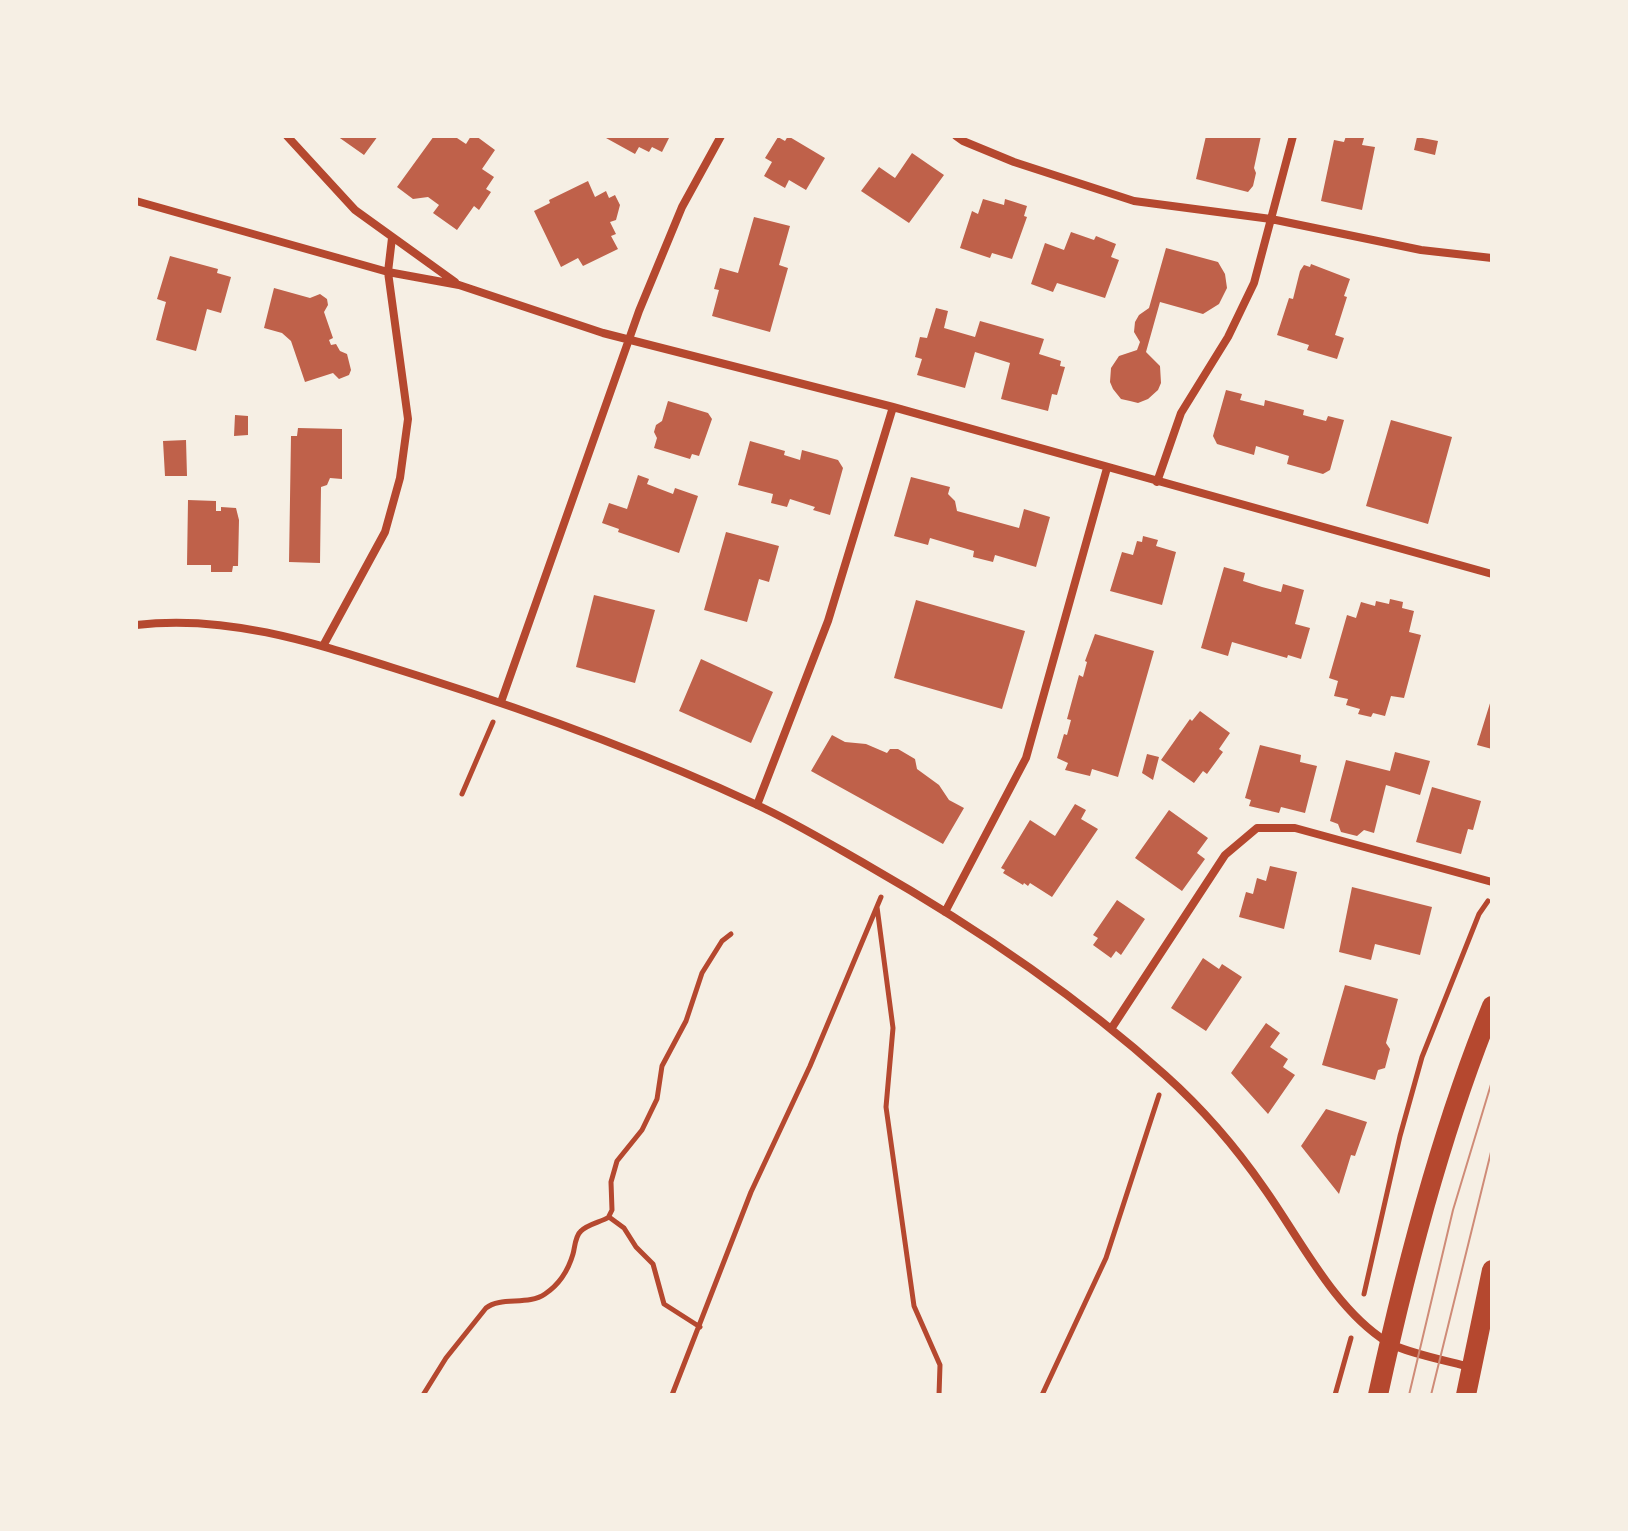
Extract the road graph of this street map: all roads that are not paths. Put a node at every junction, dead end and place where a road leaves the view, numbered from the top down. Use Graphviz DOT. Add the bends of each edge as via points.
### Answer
graph roads {
  1 [pos="287,136"];
  2 [pos="721,136"];
  3 [pos="956,136"];
  4 [pos="1293,136"];
  5 [pos="136,201"];
  6 [pos="1271,219"];
  7 [pos="392,238"];
  8 [pos="1492,258"];
  9 [pos="388,272"];
  10 [pos="459,285"];
  11 [pos="630,340"];
  12 [pos="893,407"];
  13 [pos="1107,468"];
  14 [pos="1157,482"];
  15 [pos="1492,574"];
  16 [pos="136,625"];
  17 [pos="323,646"];
  18 [pos="501,702"];
  19 [pos="757,805"];
  20 [pos="1492,882"];
  21 [pos="945,912"];
  22 [pos="1492,1006"];
  23 [pos="1111,1029"];
  24 [pos="1492,1270"];
  25 [pos="1390,1344"];
  26 [pos="1472,1368"];
  27 [pos="1378,1395"];
  28 [pos="1466,1395"];
  1 -- 7 [label="street" via="355,210"];
  2 -- 11 [label="street" via="682,207"];
  3 -- 6 [label="street" via="1014,162 1134,201"];
  4 -- 6 [label="street"];
  5 -- 9 [label="street"];
  6 -- 8 [label="street" via="1421,250"];
  6 -- 14 [label="street" via="1254,283 1181,413"];
  7 -- 9 [label="street"];
  7 -- 10 [label="street"];
  9 -- 10 [label="street"];
  9 -- 17 [label="street" via="408,419 400,478 385,532"];
  10 -- 11 [label="street"];
  11 -- 12 [label="street"];
  11 -- 18 [label="street"];
  12 -- 13 [label="street"];
  12 -- 19 [label="street" via="828,621"];
  13 -- 14 [label="street"];
  13 -- 21 [label="street" via="1026,758"];
  14 -- 15 [label="street"];
  16 -- 17 [label="street" via="173,621 257,629"];
  17 -- 18 [label="street"];
  18 -- 19 [label="street"];
  19 -- 21 [label="street"];
  20 -- 23 [label="street" via="1295,828 1257,828 1225,855"];
  21 -- 23 [label="street"];
  22 -- 25 [label="main road" via="1450,1119"];
  23 -- 25 [label="street" via="1218,1127 1357,1318"];
  24 -- 26 [label="main road"];
  25 -- 26 [label="street"];
  25 -- 27 [label="main road"];
  26 -- 28 [label="main road"];
}
